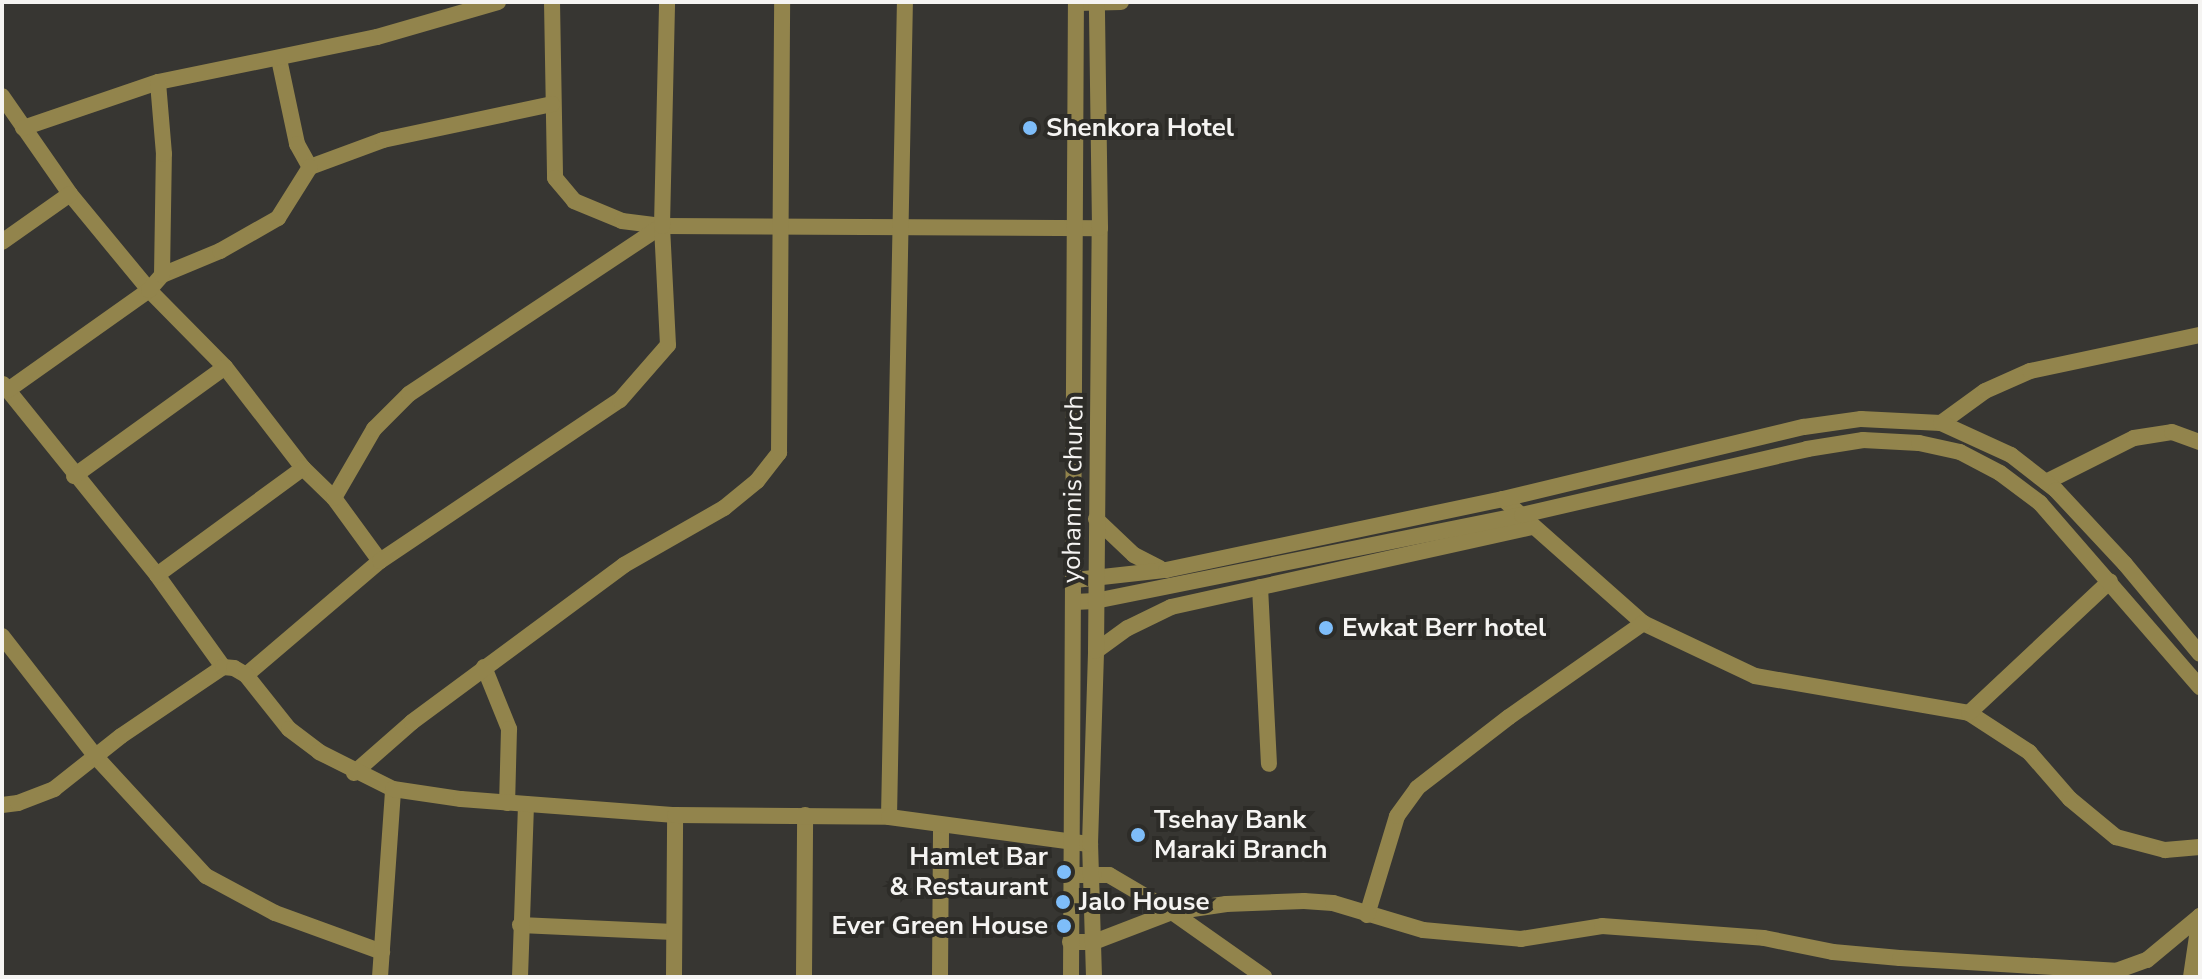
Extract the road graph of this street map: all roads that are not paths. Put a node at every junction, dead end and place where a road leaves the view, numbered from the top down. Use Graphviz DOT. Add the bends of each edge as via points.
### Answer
graph roads {
  1 [pos="498,2"];
  2 [pos="552,2"];
  3 [pos="667,2"];
  4 [pos="782,2"];
  5 [pos="905,2"];
  6 [pos="1097,2"];
  7 [pos="1121,2"];
  8 [pos="1076,3"];
  9 [pos="279,59"];
  10 [pos="158,82"];
  11 [pos="2,96"];
  12 [pos="552,104"];
  13 [pos="23,128"];
  14 [pos="310,167"];
  15 [pos="70,194"];
  16 [pos="662,226"];
  17 [pos="899,226"];
  18 [pos="779,227"];
  19 [pos="1077,228"];
  20 [pos="1100,228"];
  21 [pos="2,242"];
  22 [pos="162,275"];
  23 [pos="149,290"];
  24 [pos="2200,335"];
  25 [pos="225,367"];
  26 [pos="5,386"];
  27 [pos="1941,423"];
  28 [pos="2200,442"];
  29 [pos="303,468"];
  30 [pos="74,476"];
  31 [pos="2046,482"];
  32 [pos="334,498"];
  33 [pos="1503,499"];
  34 [pos="1096,519"];
  35 [pos="1528,521"];
  36 [pos="380,561"];
  37 [pos="1166,570"];
  38 [pos="157,575"];
  39 [pos="1096,578"];
  40 [pos="1075,580"];
  41 [pos="2110,581"];
  42 [pos="1260,587"];
  43 [pos="1095,601"];
  44 [pos="1074,602"];
  45 [pos="1643,623"];
  46 [pos="2,636"];
  47 [pos="1096,651"];
  48 [pos="2200,654"];
  49 [pos="223,667"];
  50 [pos="484,667"];
  51 [pos="246,675"];
  52 [pos="2200,687"];
  53 [pos="1969,713"];
  54 [pos="97,758"];
  55 [pos="1269,764"];
  56 [pos="354,773"];
  57 [pos="393,789"];
  58 [pos="507,803"];
  59 [pos="526,804"];
  60 [pos="2,805"];
  61 [pos="675,815"];
  62 [pos="805,815"];
  63 [pos="889,817"];
  64 [pos="941,825"];
  65 [pos="1070,843"];
  66 [pos="1090,844"];
  67 [pos="2200,847"];
  68 [pos="1091,873"];
  69 [pos="1070,875"];
  70 [pos="1172,912"];
  71 [pos="1367,915"];
  72 [pos="2200,916"];
  73 [pos="520,925"];
  74 [pos="674,932"];
  75 [pos="1070,942"];
  76 [pos="1094,942"];
  77 [pos="382,952"];
  78 [pos="380,977"];
  79 [pos="520,977"];
  80 [pos="674,977"];
  81 [pos="804,977"];
  82 [pos="940,977"];
  83 [pos="1071,977"];
  84 [pos="1094,977"];
  85 [pos="1264,977"];
  86 [pos="2191,977"];
  1 -- 9 [label="street"];
  2 -- 12 [label="street"];
  3 -- 16 [label="street"];
  4 -- 18 [label="street"];
  5 -- 17 [label="street"];
  6 -- 7 [label="street"];
  6 -- 8 [label="street"];
  6 -- 20 [label="street, yohannis church"];
  8 -- 19 [label="street"];
  9 -- 10 [label="street"];
  9 -- 14 [label="street" via="297,144"];
  10 -- 13 [label="street"];
  10 -- 22 [label="street" via="164,154"];
  11 -- 13 [label="street"];
  12 -- 14 [label="street" via="383,140"];
  12 -- 16 [label="street" via="555,178 574,201 622,221"];
  13 -- 15 [label="street"];
  14 -- 22 [label="street" via="278,218 220,251"];
  15 -- 21 [label="street"];
  15 -- 23 [label="street"];
  16 -- 18 [label="street"];
  16 -- 32 [label="street" via="409,394 374,429"];
  16 -- 36 [label="street" via="668,345 620,400"];
  17 -- 18 [label="street"];
  17 -- 19 [label="street"];
  17 -- 63 [label="street"];
  18 -- 50 [label="street" via="779,453 757,481 724,508 624,565"];
  19 -- 20 [label="street"];
  19 -- 40 [label="street"];
  20 -- 34 [label="street, yohannis church"];
  22 -- 23 [label="street"];
  23 -- 25 [label="street"];
  23 -- 26 [label="street"];
  24 -- 27 [label="street" via="2030,371 1985,391"];
  25 -- 29 [label="street"];
  25 -- 30 [label="street"];
  26 -- 30 [label="street"];
  27 -- 31 [label="street" via="2011,455"];
  27 -- 33 [label="street" via="1861,419 1804,427"];
  28 -- 31 [label="street" via="2172,432 2134,438"];
  29 -- 32 [label="street"];
  29 -- 38 [label="street"];
  30 -- 38 [label="street"];
  31 -- 48 [label="street" via="2125,564"];
  32 -- 36 [label="street"];
  33 -- 35 [label="street"];
  33 -- 37 [label="street"];
  34 -- 37 [label="street" via="1134,555"];
  34 -- 39 [label="street, yohannis church"];
  35 -- 41 [label="street" via="1807,449 1863,440 1919,443 1960,452 2000,473 2040,503"];
  35 -- 42 [label="street"];
  35 -- 43 [label="street"];
  35 -- 45 [label="street"];
  36 -- 51 [label="street"];
  37 -- 39 [label="street"];
  38 -- 49 [label="street"];
  39 -- 40 [label="street"];
  39 -- 43 [label="street, yohannis church"];
  40 -- 44 [label="street"];
  41 -- 52 [label="street"];
  41 -- 53 [label="street"];
  42 -- 47 [label="street" via="1171,607"];
  42 -- 55 [label="street"];
  43 -- 44 [label="street"];
  43 -- 47 [label="street, yohannis church"];
  44 -- 65 [label="street"];
  45 -- 53 [label="street" via="1755,676"];
  45 -- 71 [label="street" via="1417,788 1397,816"];
  46 -- 54 [label="street"];
  47 -- 66 [label="street, yohannis church"];
  49 -- 51 [label="street"];
  49 -- 54 [label="street"];
  50 -- 56 [label="street"];
  50 -- 58 [label="street" via="509,729"];
  51 -- 56 [label="street" via="289,729"];
  53 -- 67 [label="street" via="2029,752 2070,799 2116,837 2165,850"];
  54 -- 60 [label="street" via="54,789"];
  54 -- 77 [label="street" via="206,876 275,913"];
  56 -- 57 [label="street"];
  57 -- 58 [label="street"];
  57 -- 77 [label="street"];
  58 -- 59 [label="street"];
  59 -- 61 [label="street"];
  59 -- 73 [label="street"];
  61 -- 62 [label="street"];
  61 -- 74 [label="street"];
  62 -- 63 [label="street"];
  62 -- 81 [label="street"];
  63 -- 64 [label="street"];
  64 -- 65 [label="street"];
  64 -- 82 [label="street"];
  65 -- 66 [label="street"];
  65 -- 69 [label="street"];
  66 -- 68 [label="street, yohannis church"];
  68 -- 69 [label="street"];
  68 -- 70 [label="street" via="1109,875"];
  68 -- 76 [label="street, yohannis church"];
  69 -- 75 [label="street"];
  70 -- 71 [label="street" via="1304,901 1333,903"];
  70 -- 76 [label="street"];
  70 -- 85 [label="street"];
  71 -- 72 [label="street" via="1423,930 1521,939 1602,926 1764,938 1900,958 2116,971 2147,960"];
  72 -- 86 [label="street"];
  73 -- 74 [label="street"];
  73 -- 79 [label="street"];
  74 -- 80 [label="street"];
  75 -- 76 [label="street"];
  75 -- 83 [label="street"];
  76 -- 84 [label="street, yohannis church"];
  77 -- 78 [label="street"];
}
